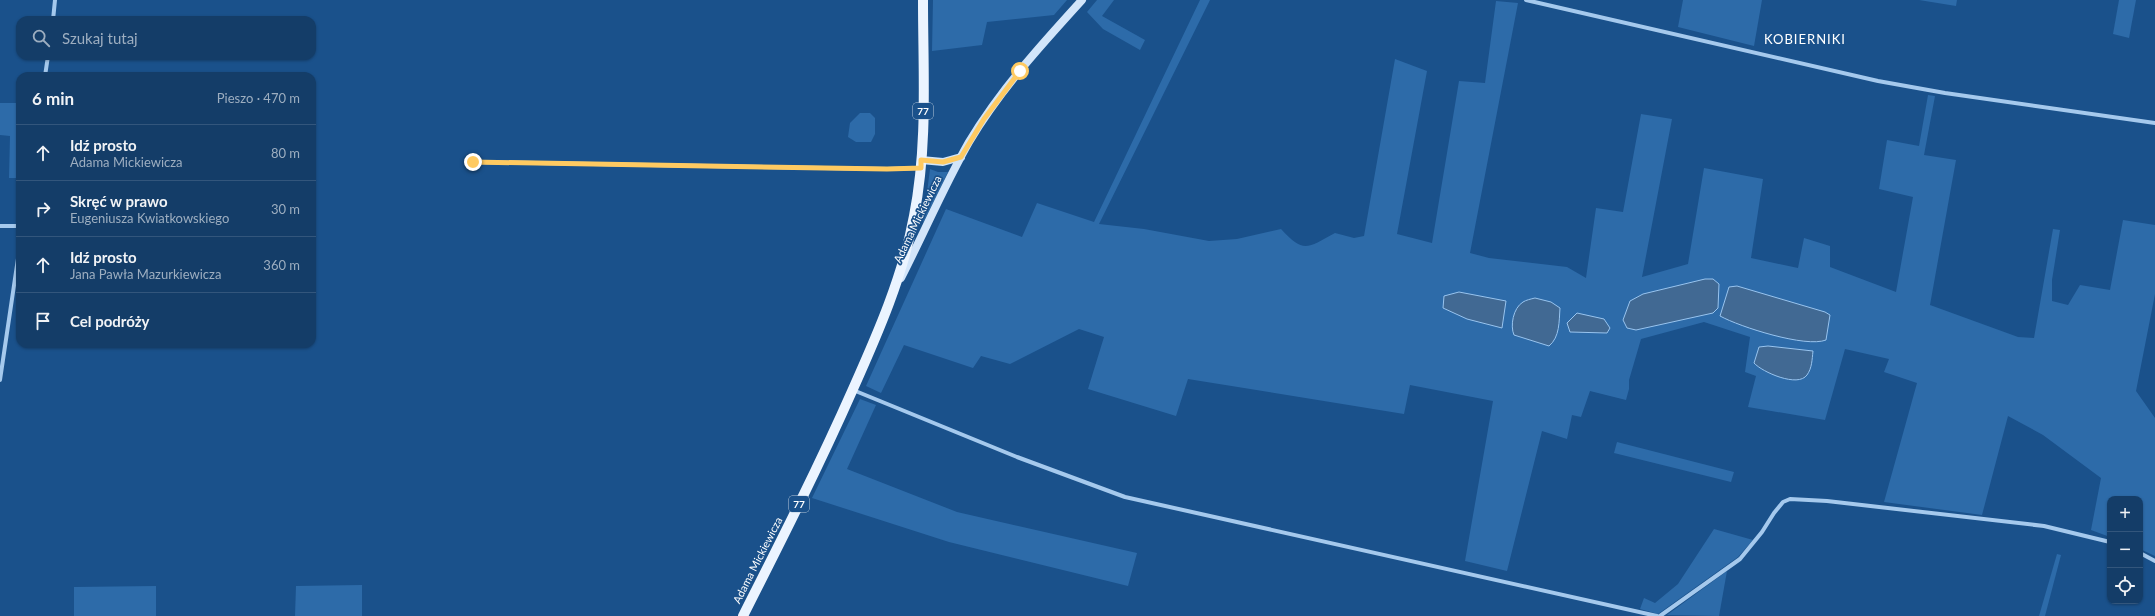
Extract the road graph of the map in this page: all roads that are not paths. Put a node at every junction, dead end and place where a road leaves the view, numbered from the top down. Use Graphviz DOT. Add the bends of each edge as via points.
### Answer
graph roads {
  1 [pos="56,0"];
  2 [pos="923,0"];
  3 [pos="1082,0"];
  4 [pos="1526,0"];
  5 [pos="54,16"];
  6 [pos="47,60"];
  7 [pos="46,72"];
  8 [pos="2155,123"];
  9 [pos="961,157"];
  10 [pos="473,162"];
  11 [pos="921,164"];
  12 [pos="0,226"];
  13 [pos="16,226"];
  14 [pos="16,272"];
  15 [pos="892,297"];
  16 [pos="0,380"];
  17 [pos="853,390"];
  18 [pos="2107,541"];
  19 [pos="2143,555"];
  20 [pos="2155,561"];
  21 [pos="1641,614"];
  22 [pos="743,616"];
  23 [pos="1657,616"];
  24 [pos="1660,616"];
  1 -- 5 [label="street"];
  2 -- 11 [label="main road, 77"];
  3 -- 9 [label="street, Adama Mickiewicza" via="1004,91"];
  4 -- 8 [label="street" via="1878,81"];
  6 -- 7 [label="street"];
  9 -- 11 [label="street"];
  9 -- 15 [label="street, Adama Mickiewicza"];
  10 -- 11 [label="street" via="887,169"];
  11 -- 15 [label="main road, Adama Mickiewicza / 77" via="913,223"];
  12 -- 13 [label="street"];
  14 -- 16 [label="street"];
  15 -- 17 [label="main road, Adama Mickiewicza / 77"];
  17 -- 21 [label="street" via="1017,458 1125,497"];
  17 -- 22 [label="main road, Adama Mickiewicza / 77"];
  18 -- 24 [label="street" via="2044,526 1790,499 1783,502 1740,559"];
  19 -- 20 [label="street"];
  21 -- 23 [label="street"];
}
